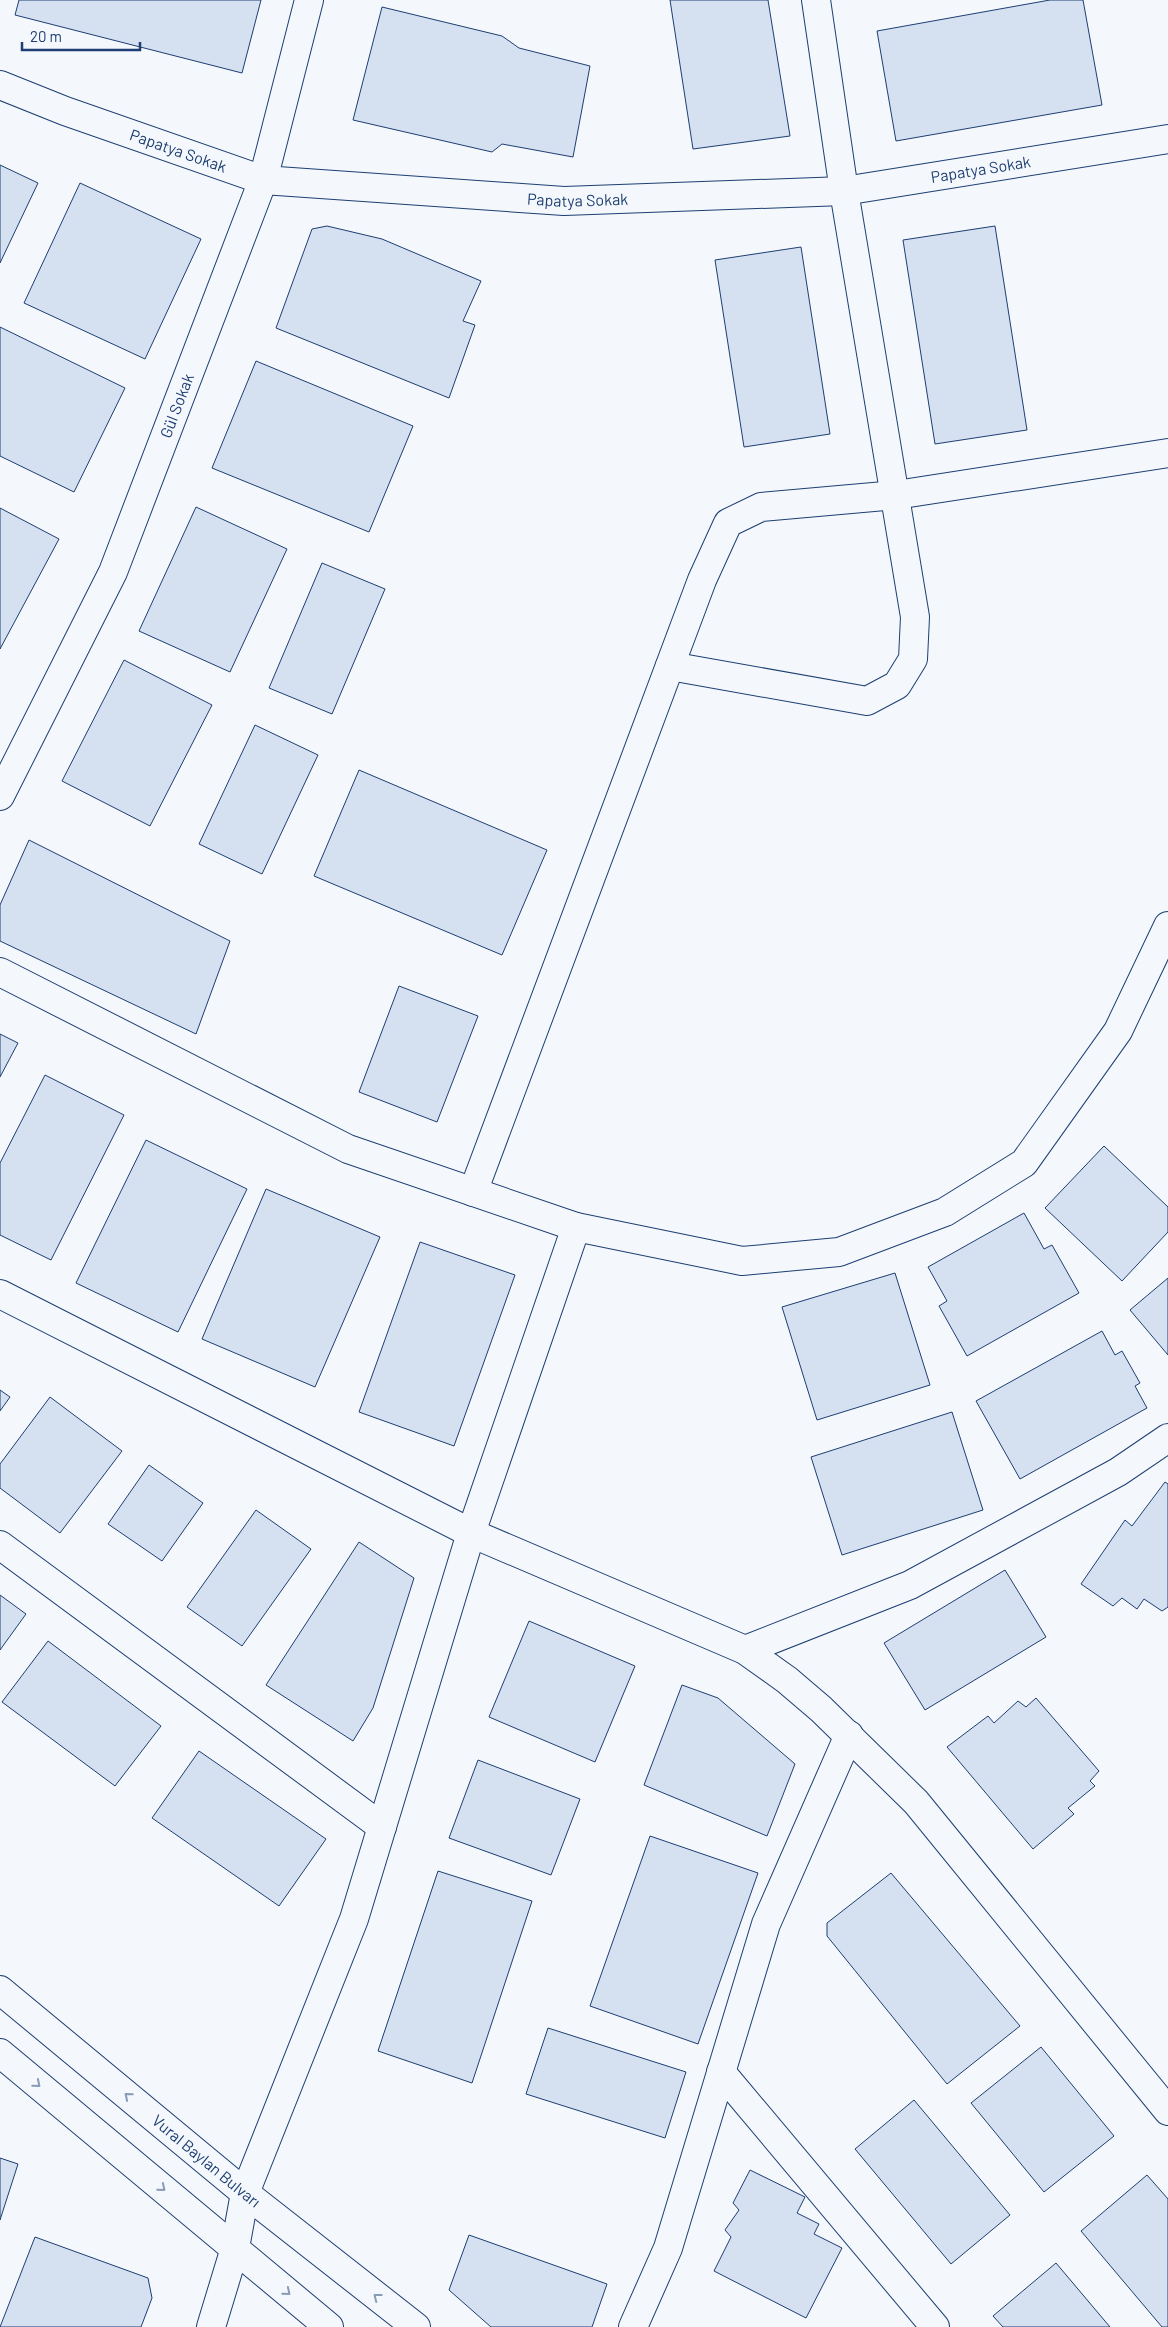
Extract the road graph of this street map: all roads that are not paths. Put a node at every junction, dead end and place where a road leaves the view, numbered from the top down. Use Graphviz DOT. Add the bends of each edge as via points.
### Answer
graph roads {
  1 [pos="309,0"];
  2 [pos="816,0"];
  3 [pos="0,85"];
  4 [pos="1168,139"];
  5 [pos="263,180"];
  6 [pos="844,191"];
  7 [pos="1168,453"];
  8 [pos="896,495"];
  9 [pos="670,666"];
  10 [pos="0,796"];
  11 [pos="1168,926"];
  12 [pos="0,972"];
  13 [pos="473,1192"];
  14 [pos="576,1227"];
  15 [pos="0,1294"];
  16 [pos="1168,1438"];
  17 [pos="471,1533"];
  18 [pos="0,1545"];
  19 [pos="745,1650"];
  20 [pos="849,1735"];
  21 [pos="382,1827"];
  22 [pos="0,1990"];
  23 [pos="0,2053"];
  24 [pos="721,2072"];
  25 [pos="1168,2111"];
  26 [pos="245,2193"];
  27 [pos="235,2248"];
  28 [pos="211,2327"];
  29 [pos="329,2327"];
  30 [pos="416,2327"];
  31 [pos="633,2327"];
  32 [pos="935,2327"];
  1 -- 5 [label="street, Gül Sokak"];
  2 -- 6 [label="street"];
  3 -- 5 [label="street, Papatya Sokak"];
  4 -- 6 [label="street, Papatya Sokak"];
  5 -- 6 [label="street, Papatya Sokak" via="564,201"];
  5 -- 10 [label="street, Gül Sokak" via="113,572"];
  6 -- 8 [label="street"];
  7 -- 8 [label="street"];
  8 -- 9 [label="street" via="761,507 728,523 702,580"];
  8 -- 9 [label="street" via="915,617 913,659 897,685 867,701"];
  9 -- 13 [label="street"];
  11 -- 14 [label="street" via="1118,1031 1024,1163 945,1212 839,1252 742,1261"];
  12 -- 13 [label="street" via="348,1149"];
  13 -- 14 [label="street"];
  14 -- 17 [label="street"];
  15 -- 17 [label="street"];
  16 -- 19 [label="street" via="1118,1472 910,1585"];
  17 -- 19 [label="street"];
  17 -- 21 [label="street"];
  18 -- 21 [label="street"];
  19 -- 20 [label="street" via="787,1680"];
  20 -- 24 [label="street" via="766,1924"];
  20 -- 25 [label="street" via="916,1802"];
  21 -- 26 [label="street" via="354,1920"];
  26 -- 22 [label="street, Vural Baylan Bulvarı, one-way"];
  23 -- 27 [label="street, one-way"];
  24 -- 31 [label="street" via="668,2248"];
  24 -- 32 [label="street"];
  26 -- 27 [label="street"];
  30 -- 26 [label="street, Vural Baylan Bulvarı, one-way"];
  27 -- 28 [label="street"];
  27 -- 29 [label="street, one-way"];
}
